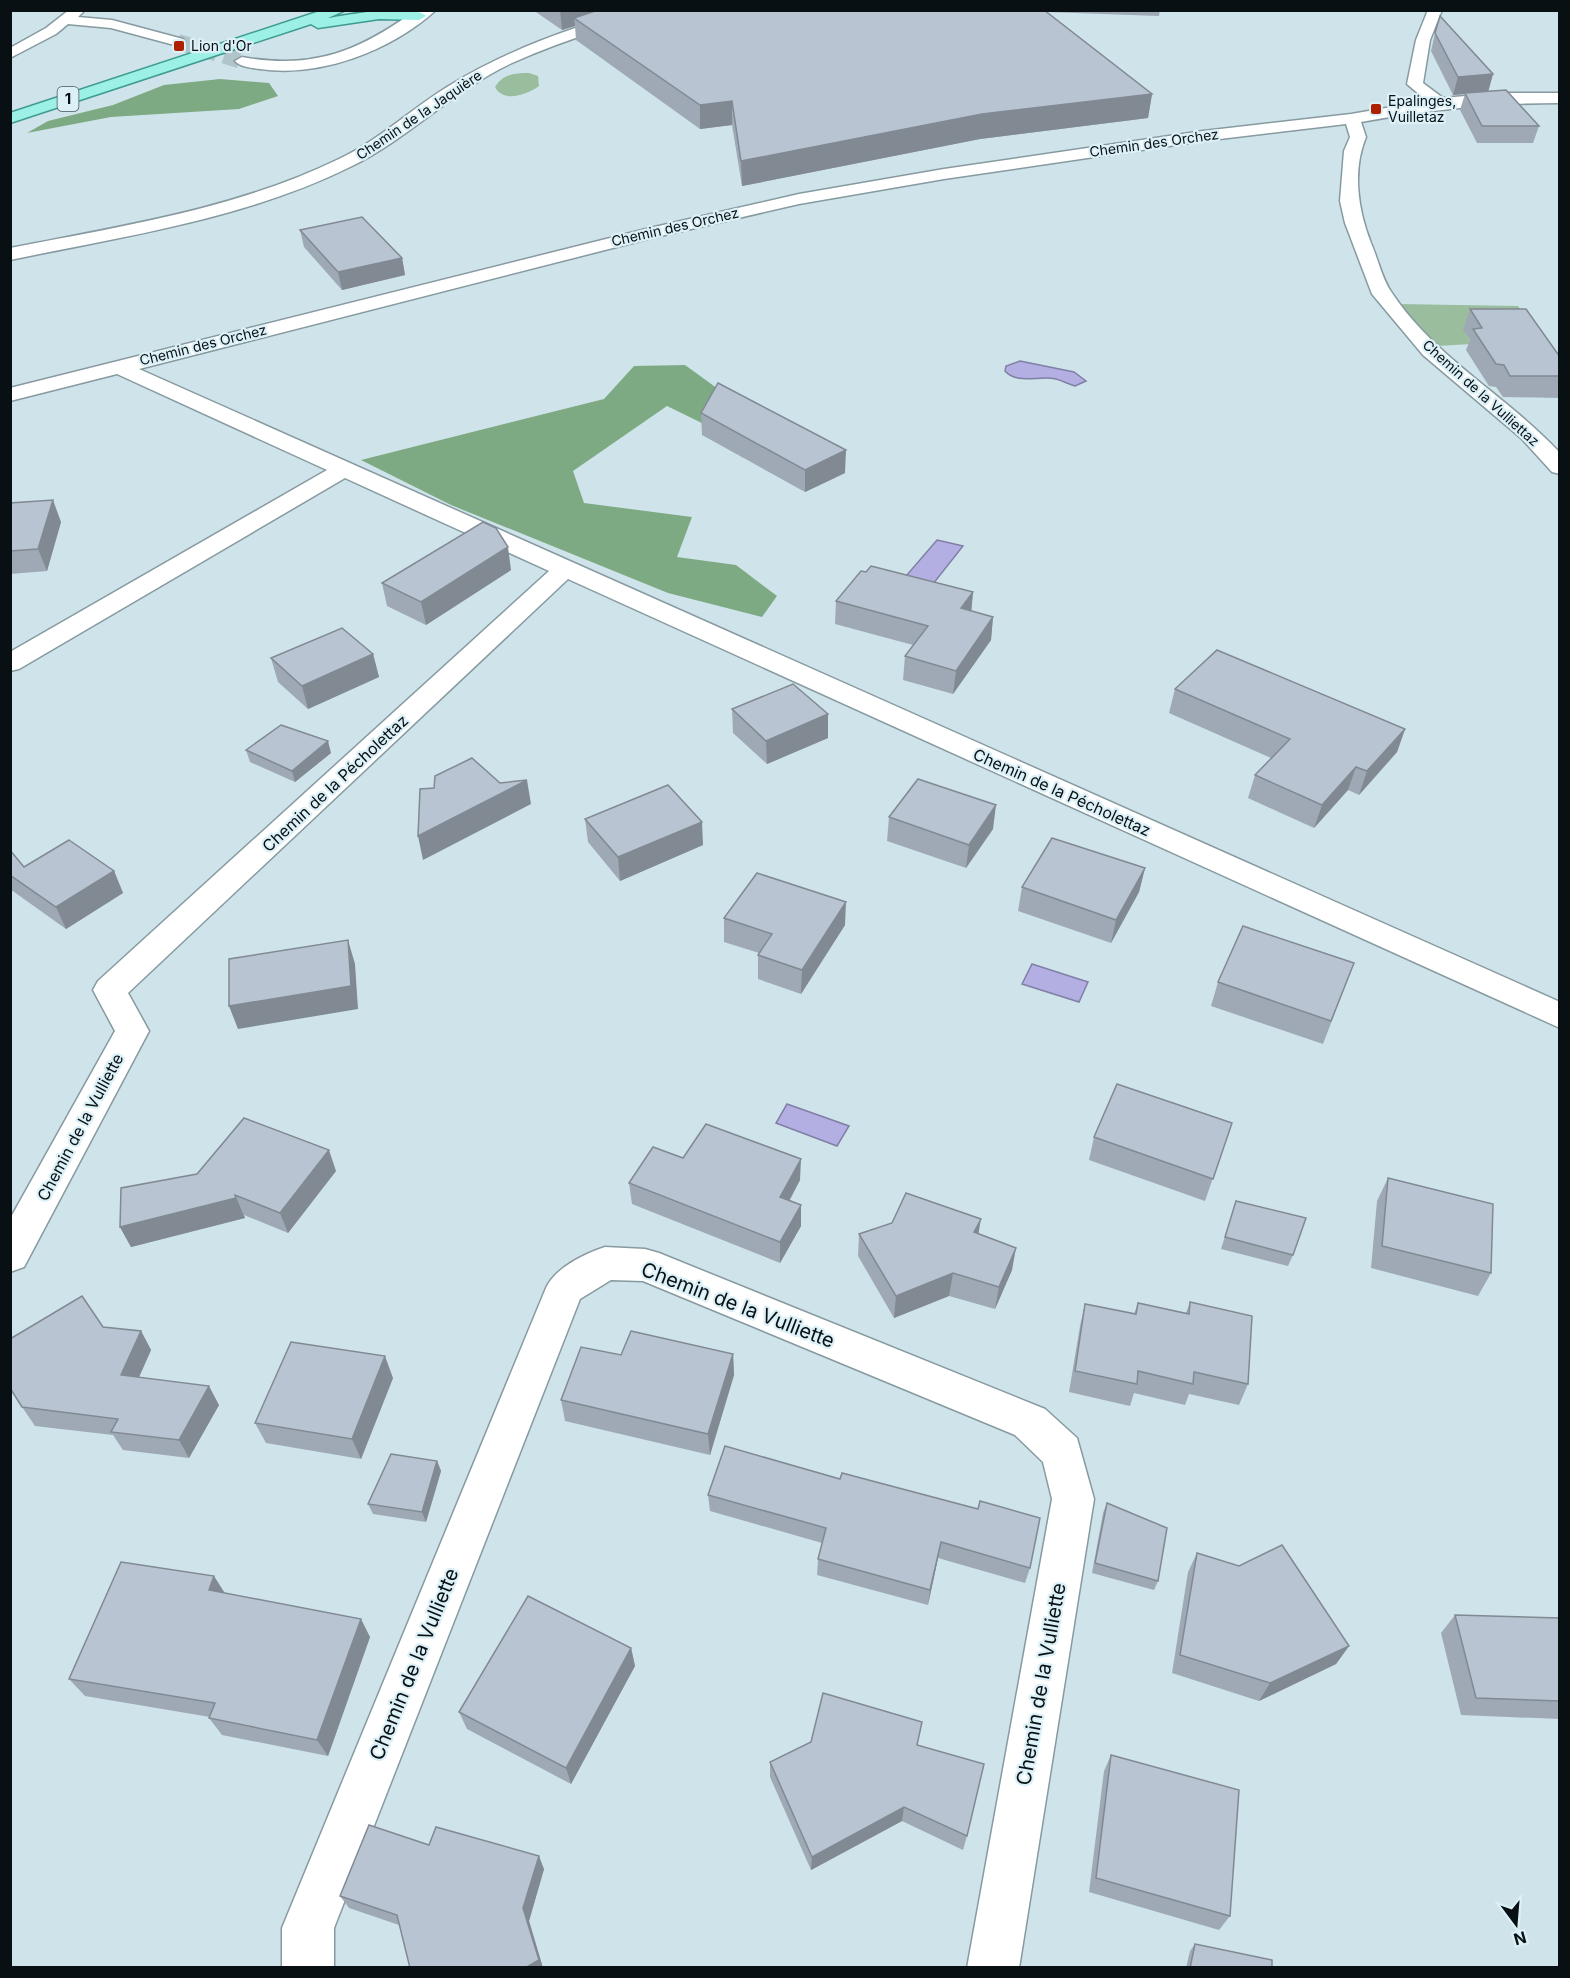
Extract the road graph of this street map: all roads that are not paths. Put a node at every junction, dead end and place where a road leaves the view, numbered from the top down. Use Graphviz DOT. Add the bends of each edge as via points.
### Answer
graph roads {
  1 [pos="78,10"];
  2 [pos="339,10"];
  3 [pos="650,10"];
  4 [pos="1435,10"];
  5 [pos="423,12"];
  6 [pos="66,21"];
  7 [pos="272,33"];
  8 [pos="178,42"];
  9 [pos="10,54"];
  10 [pos="242,61"];
  11 [pos="125,81"];
  12 [pos="1560,98"];
  13 [pos="1440,103"];
  14 [pos="10,104"];
  15 [pos="10,118"];
  16 [pos="1351,119"];
  17 [pos="10,254"];
  18 [pos="116,366"];
  19 [pos="10,395"];
  20 [pos="1560,467"];
  21 [pos="344,469"];
  22 [pos="565,569"];
  23 [pos="10,663"];
  24 [pos="114,999"];
  25 [pos="1560,1016"];
  26 [pos="10,1256"];
  27 [pos="308,1968"];
  28 [pos="993,1968"];
  1 -- 6 [label="street"];
  2 -- 7 [label="main road, 1"];
  3 -- 17 [label="street, Chemin de la Jaquière" via="585,29 503,62 455,89 389,138 347,163 291,187 228,207"];
  4 -- 13 [label="street" via="1422,40 1415,84"];
  5 -- 7 [label="main road" via="356,17"];
  5 -- 10 [label="street" via="399,31 337,60 285,66"];
  6 -- 8 [label="street" via="112,24"];
  6 -- 9 [label="street"];
  7 -- 11 [label="main road, 1"];
  11 -- 14 [label="main road"];
  11 -- 15 [label="main road, 1"];
  12 -- 13 [label="street, Chemin des Orchez"];
  13 -- 16 [label="street, Chemin des Orchez"];
  16 -- 18 [label="street, Chemin des Orchez" via="1142,145 799,199"];
  16 -- 20 [label="street, Chemin de la Vulliettaz" via="1358,137 1352,151 1349,201 1382,294 1430,351 1530,433"];
  18 -- 19 [label="street, Chemin des Orchez"];
  18 -- 21 [label="street, Chemin de la Pécholettaz"];
  21 -- 22 [label="street, Chemin de la Pécholettaz"];
  21 -- 23 [label="street"];
  22 -- 24 [label="street, Chemin de la Pécholettaz" via="110,990"];
  22 -- 25 [label="street, Chemin de la Pécholettaz"];
  24 -- 26 [label="street, Chemin de la Vulliette" via="132,1031"];
  27 -- 28 [label="street, Chemin de la Vulliette" via="308,1928 565,1288 605,1263 645,1265 1030,1422 1062,1452 1072,1499"];
}
